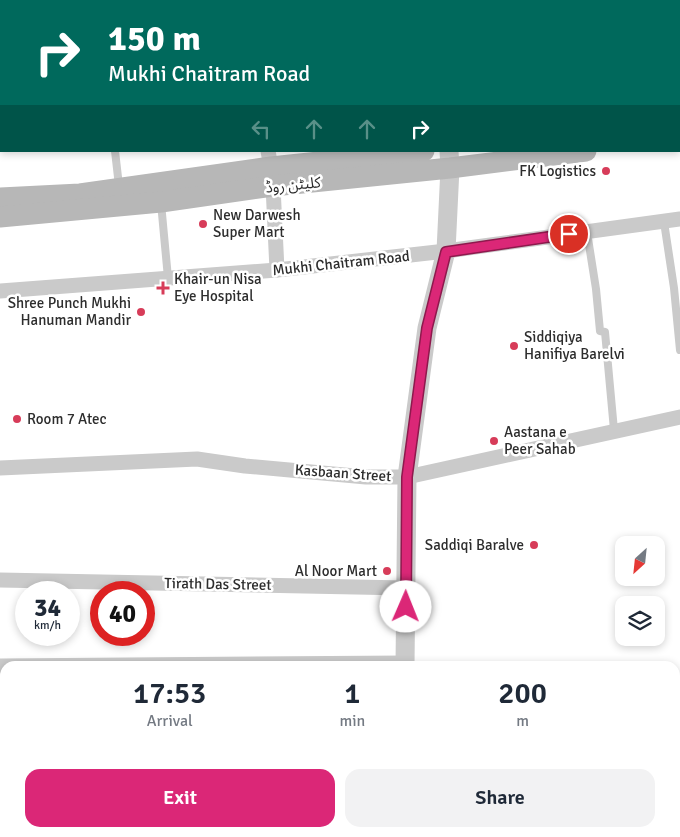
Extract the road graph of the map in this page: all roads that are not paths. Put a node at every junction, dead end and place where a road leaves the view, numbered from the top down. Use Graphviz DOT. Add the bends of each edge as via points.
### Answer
graph roads {
  1 [pos="115,152"];
  2 [pos="415,152"];
  3 [pos="571,152"];
  4 [pos="449,160"];
  5 [pos="271,168"];
  6 [pos="119,187"];
  7 [pos="0,198"];
  8 [pos="161,202"];
  9 [pos="0,217"];
  10 [pos="680,219"];
  11 [pos="664,222"];
  12 [pos="587,232"];
  13 [pos="446,252"];
  14 [pos="277,270"];
  15 [pos="168,278"];
  16 [pos="0,291"];
  17 [pos="680,350"];
  18 [pos="680,417"];
  19 [pos="614,430"];
  20 [pos="0,468"];
  21 [pos="407,477"];
  22 [pos="0,580"];
  23 [pos="406,588"];
  24 [pos="405,661"];
  1 -- 6 [label="lane"];
  2 -- 5 [label="main road, کلیٹن روڈ"];
  3 -- 4 [label="main road, کلیٹن روڈ"];
  4 -- 5 [label="main road, کلیٹن روڈ"];
  4 -- 13 [label="street"];
  5 -- 6 [label="main road, کلیٹن روڈ"];
  5 -- 8 [label="main road, کلیٹن روڈ"];
  5 -- 14 [label="street"];
  6 -- 7 [label="main road, کلیٹن روڈ" via="80,194"];
  8 -- 9 [label="main road, کلیٹن روڈ"];
  8 -- 15 [label="lane"];
  10 -- 11 [label="street, Mukhi Chaitram Road"];
  11 -- 12 [label="street, Mukhi Chaitram Road"];
  11 -- 17 [label="lane"];
  12 -- 13 [label="street, Mukhi Chaitram Road"];
  12 -- 19 [label="lane" via="600,331 604,332"];
  13 -- 14 [label="street, Mukhi Chaitram Road"];
  13 -- 21 [label="street" via="427,328"];
  14 -- 15 [label="street, Mukhi Chaitram Road"];
  15 -- 16 [label="street, Mukhi Chaitram Road"];
  18 -- 19 [label="street, Kasbaan Street"];
  19 -- 21 [label="street, Kasbaan Street"];
  20 -- 21 [label="street, Kasbaan Street" via="198,459 366,477"];
  21 -- 23 [label="street"];
  22 -- 23 [label="street, Tirath Das Street"];
  23 -- 24 [label="street"];
}
